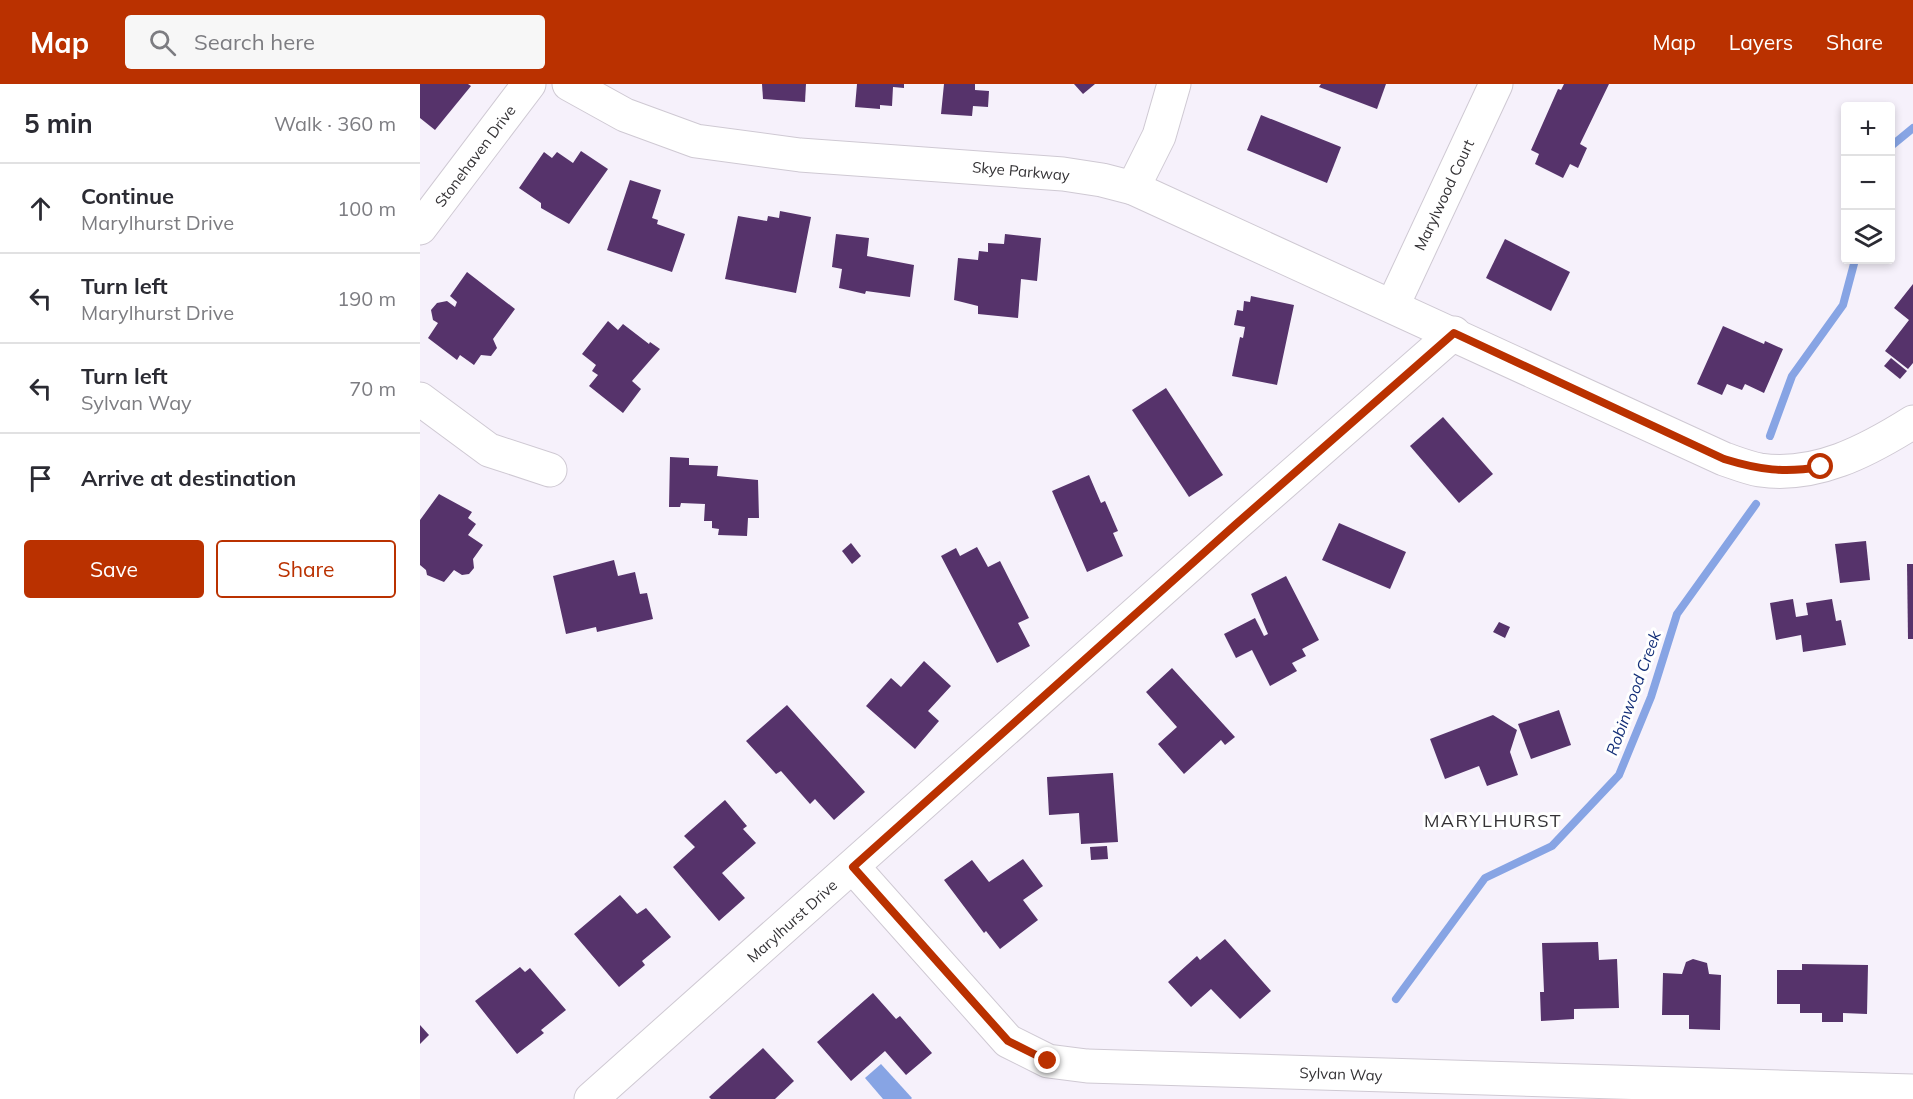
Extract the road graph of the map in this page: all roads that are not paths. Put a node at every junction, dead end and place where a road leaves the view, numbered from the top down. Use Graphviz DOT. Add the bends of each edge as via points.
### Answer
graph roads {
  1 [pos="530,84"];
  2 [pos="569,84"];
  3 [pos="1174,84"];
  4 [pos="1496,84"];
  5 [pos="1133,188"];
  6 [pos="420,228"];
  7 [pos="1393,305"];
  8 [pos="1454,333"];
  9 [pos="420,399"];
  10 [pos="1913,422"];
  11 [pos="550,470"];
  12 [pos="853,867"];
  13 [pos="1913,1091"];
  14 [pos="591,1099"];
  1 -- 6 [label="street, Stonehaven Drive"];
  2 -- 5 [label="street, Skye Parkway" via="625,115 696,141 800,155 1064,174"];
  3 -- 5 [label="street" via="1159,136"];
  4 -- 7 [label="street, Marylwood Court"];
  5 -- 7 [label="street, Skye Parkway"];
  7 -- 8 [label="street, Skye Parkway"];
  8 -- 10 [label="street" via="1724,459 1759,470 1821,467 1851,456"];
  8 -- 12 [label="street, Marylhurst Drive"];
  9 -- 11 [label="street" via="489,450"];
  12 -- 13 [label="street, Sylvan Way" via="1008,1041 1048,1061 1099,1067"];
  12 -- 14 [label="street, Marylhurst Drive"];
}
